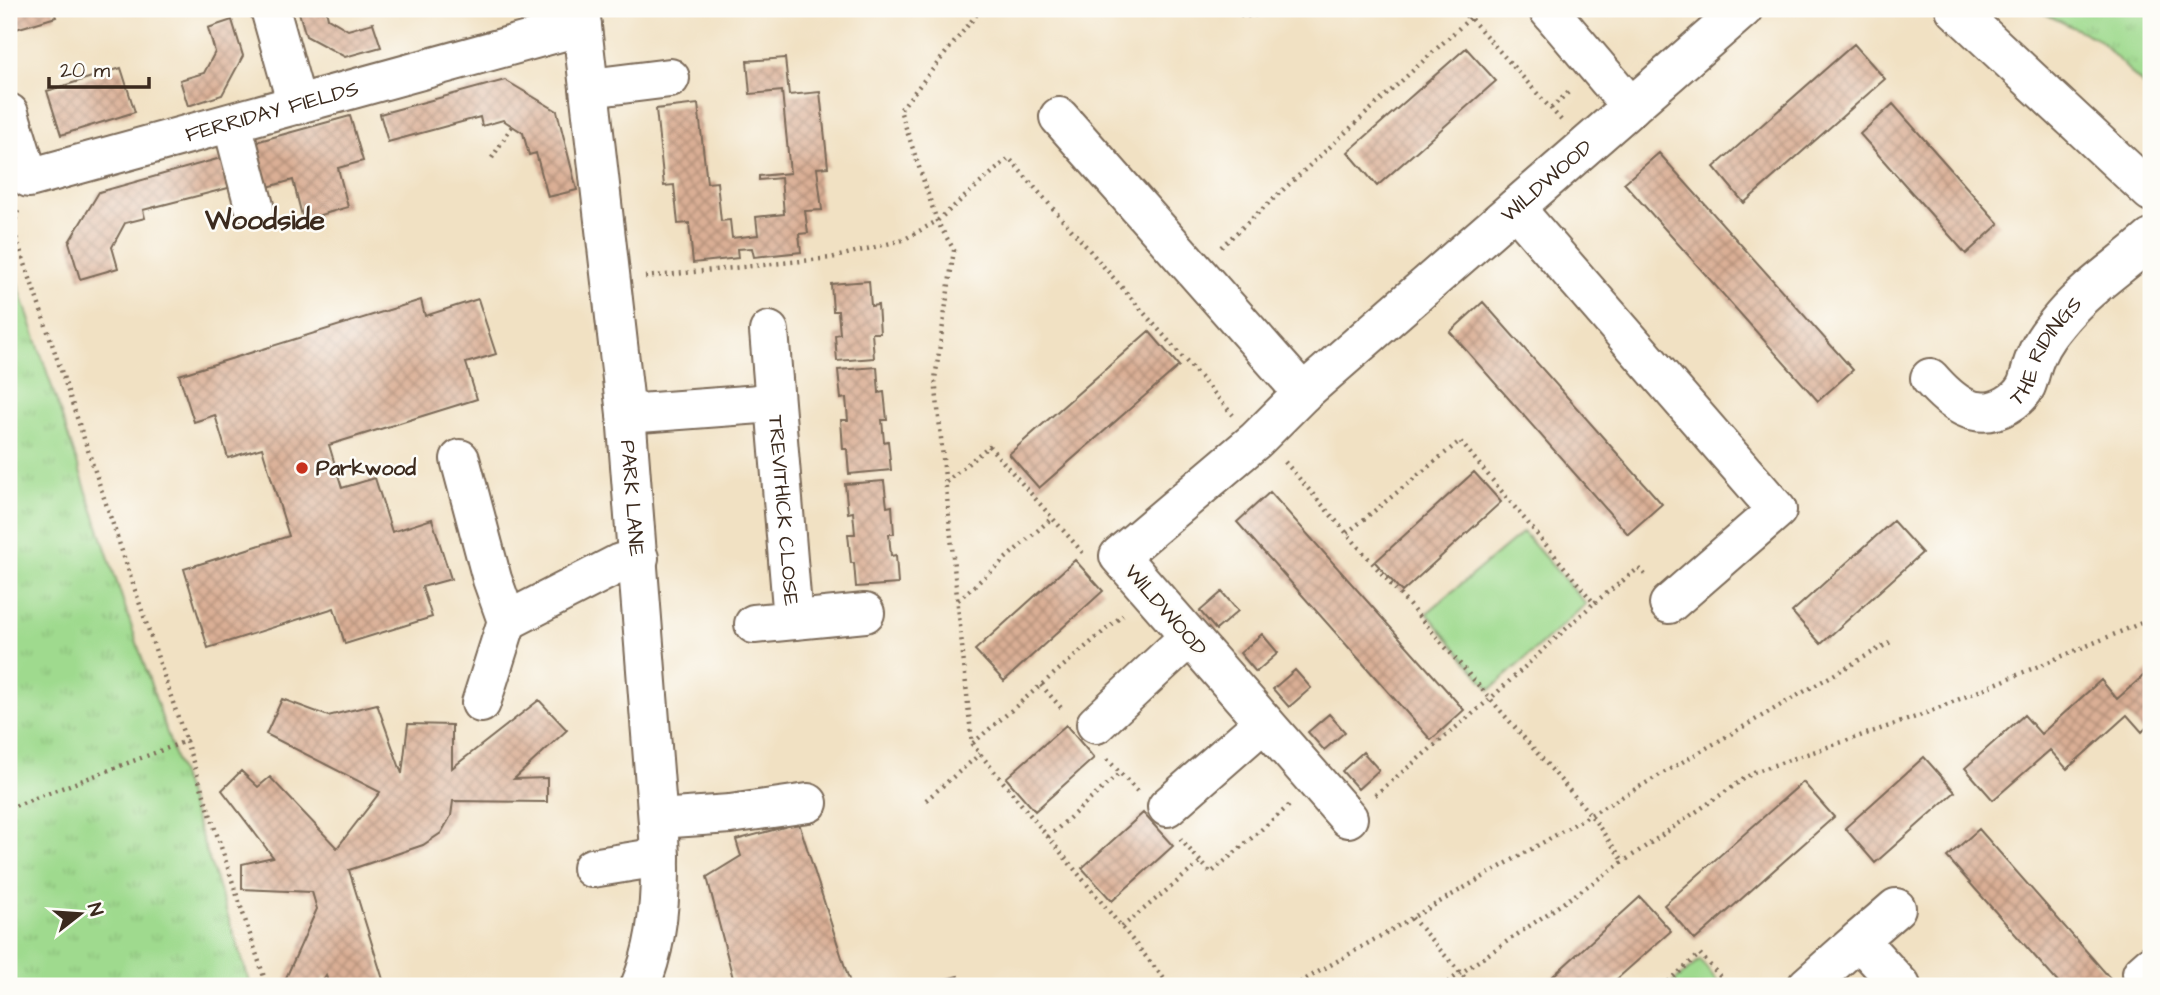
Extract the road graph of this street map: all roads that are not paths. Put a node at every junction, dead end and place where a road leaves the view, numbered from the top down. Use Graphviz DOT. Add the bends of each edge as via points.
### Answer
graph roads {
  1 [pos="270,9"];
  2 [pos="1548,9"];
  3 [pos="1743,9"];
  4 [pos="1955,9"];
  5 [pos="581,18"];
  6 [pos="670,78"];
  7 [pos="590,89"];
  8 [pos="297,105"];
  9 [pos="1631,107"];
  10 [pos="9,113"];
  11 [pos="1059,117"];
  12 [pos="232,122"];
  13 [pos="2151,192"];
  14 [pos="254,206"];
  15 [pos="1515,208"];
  16 [pos="2151,239"];
  17 [pos="769,331"];
  18 [pos="1930,378"];
  19 [pos="1314,394"];
  20 [pos="774,403"];
  21 [pos="626,414"];
  22 [pos="460,459"];
  23 [pos="639,558"];
  24 [pos="1669,604"];
  25 [pos="865,613"];
  26 [pos="793,620"];
  27 [pos="508,621"];
  28 [pos="754,624"];
  29 [pos="1189,637"];
  30 [pos="481,703"];
  31 [pos="1264,722"];
  32 [pos="1096,724"];
  33 [pos="808,803"];
  34 [pos="1167,807"];
  35 [pos="1348,818"];
  36 [pos="658,819"];
  37 [pos="660,857"];
  38 [pos="592,868"];
  39 [pos="1896,908"];
  40 [pos="1859,940"];
  41 [pos="640,986"];
  42 [pos="1807,986"];
  43 [pos="1901,986"];
  1 -- 8 [label="street"];
  2 -- 9 [label="street"];
  3 -- 9 [label="street, WILDWOOD"];
  4 -- 13 [label="street"];
  5 -- 7 [label="street, PARK LANE"];
  5 -- 8 [label="street, FERRIDAY FIELDS"];
  6 -- 7 [label="street"];
  7 -- 21 [label="street, PARK LANE"];
  8 -- 12 [label="street, FERRIDAY FIELDS"];
  9 -- 15 [label="street, WILDWOOD"];
  10 -- 12 [label="street, FERRIDAY FIELDS" via="29,178"];
  11 -- 19 [label="street" via="1195,271"];
  12 -- 14 [label="street"];
  15 -- 19 [label="street, WILDWOOD"];
  15 -- 24 [label="street" via="1777,510"];
  16 -- 18 [label="street, THE RIDINGS" via="2080,297 2046,337 2025,388 2014,401 1985,414 1943,393"];
  17 -- 20 [label="street, TREVITHICK CLOSE"];
  19 -- 29 [label="street, WILDWOOD" via="1119,556"];
  20 -- 21 [label="street, TREVITHICK CLOSE"];
  20 -- 26 [label="street, TREVITHICK CLOSE"];
  21 -- 23 [label="street, PARK LANE"];
  22 -- 27 [label="street"];
  23 -- 27 [label="street" via="620,563"];
  23 -- 36 [label="street, PARK LANE"];
  25 -- 26 [label="street, TREVITHICK CLOSE"];
  26 -- 28 [label="street, TREVITHICK CLOSE"];
  27 -- 30 [label="street"];
  29 -- 31 [label="street, WILDWOOD"];
  29 -- 32 [label="street"];
  31 -- 34 [label="street"];
  31 -- 35 [label="street, WILDWOOD"];
  33 -- 36 [label="street"];
  36 -- 37 [label="street, PARK LANE"];
  37 -- 38 [label="street"];
  37 -- 41 [label="street, PARK LANE" via="654,936"];
  39 -- 40 [label="street"];
  40 -- 42 [label="street"];
  40 -- 43 [label="street"];
}
